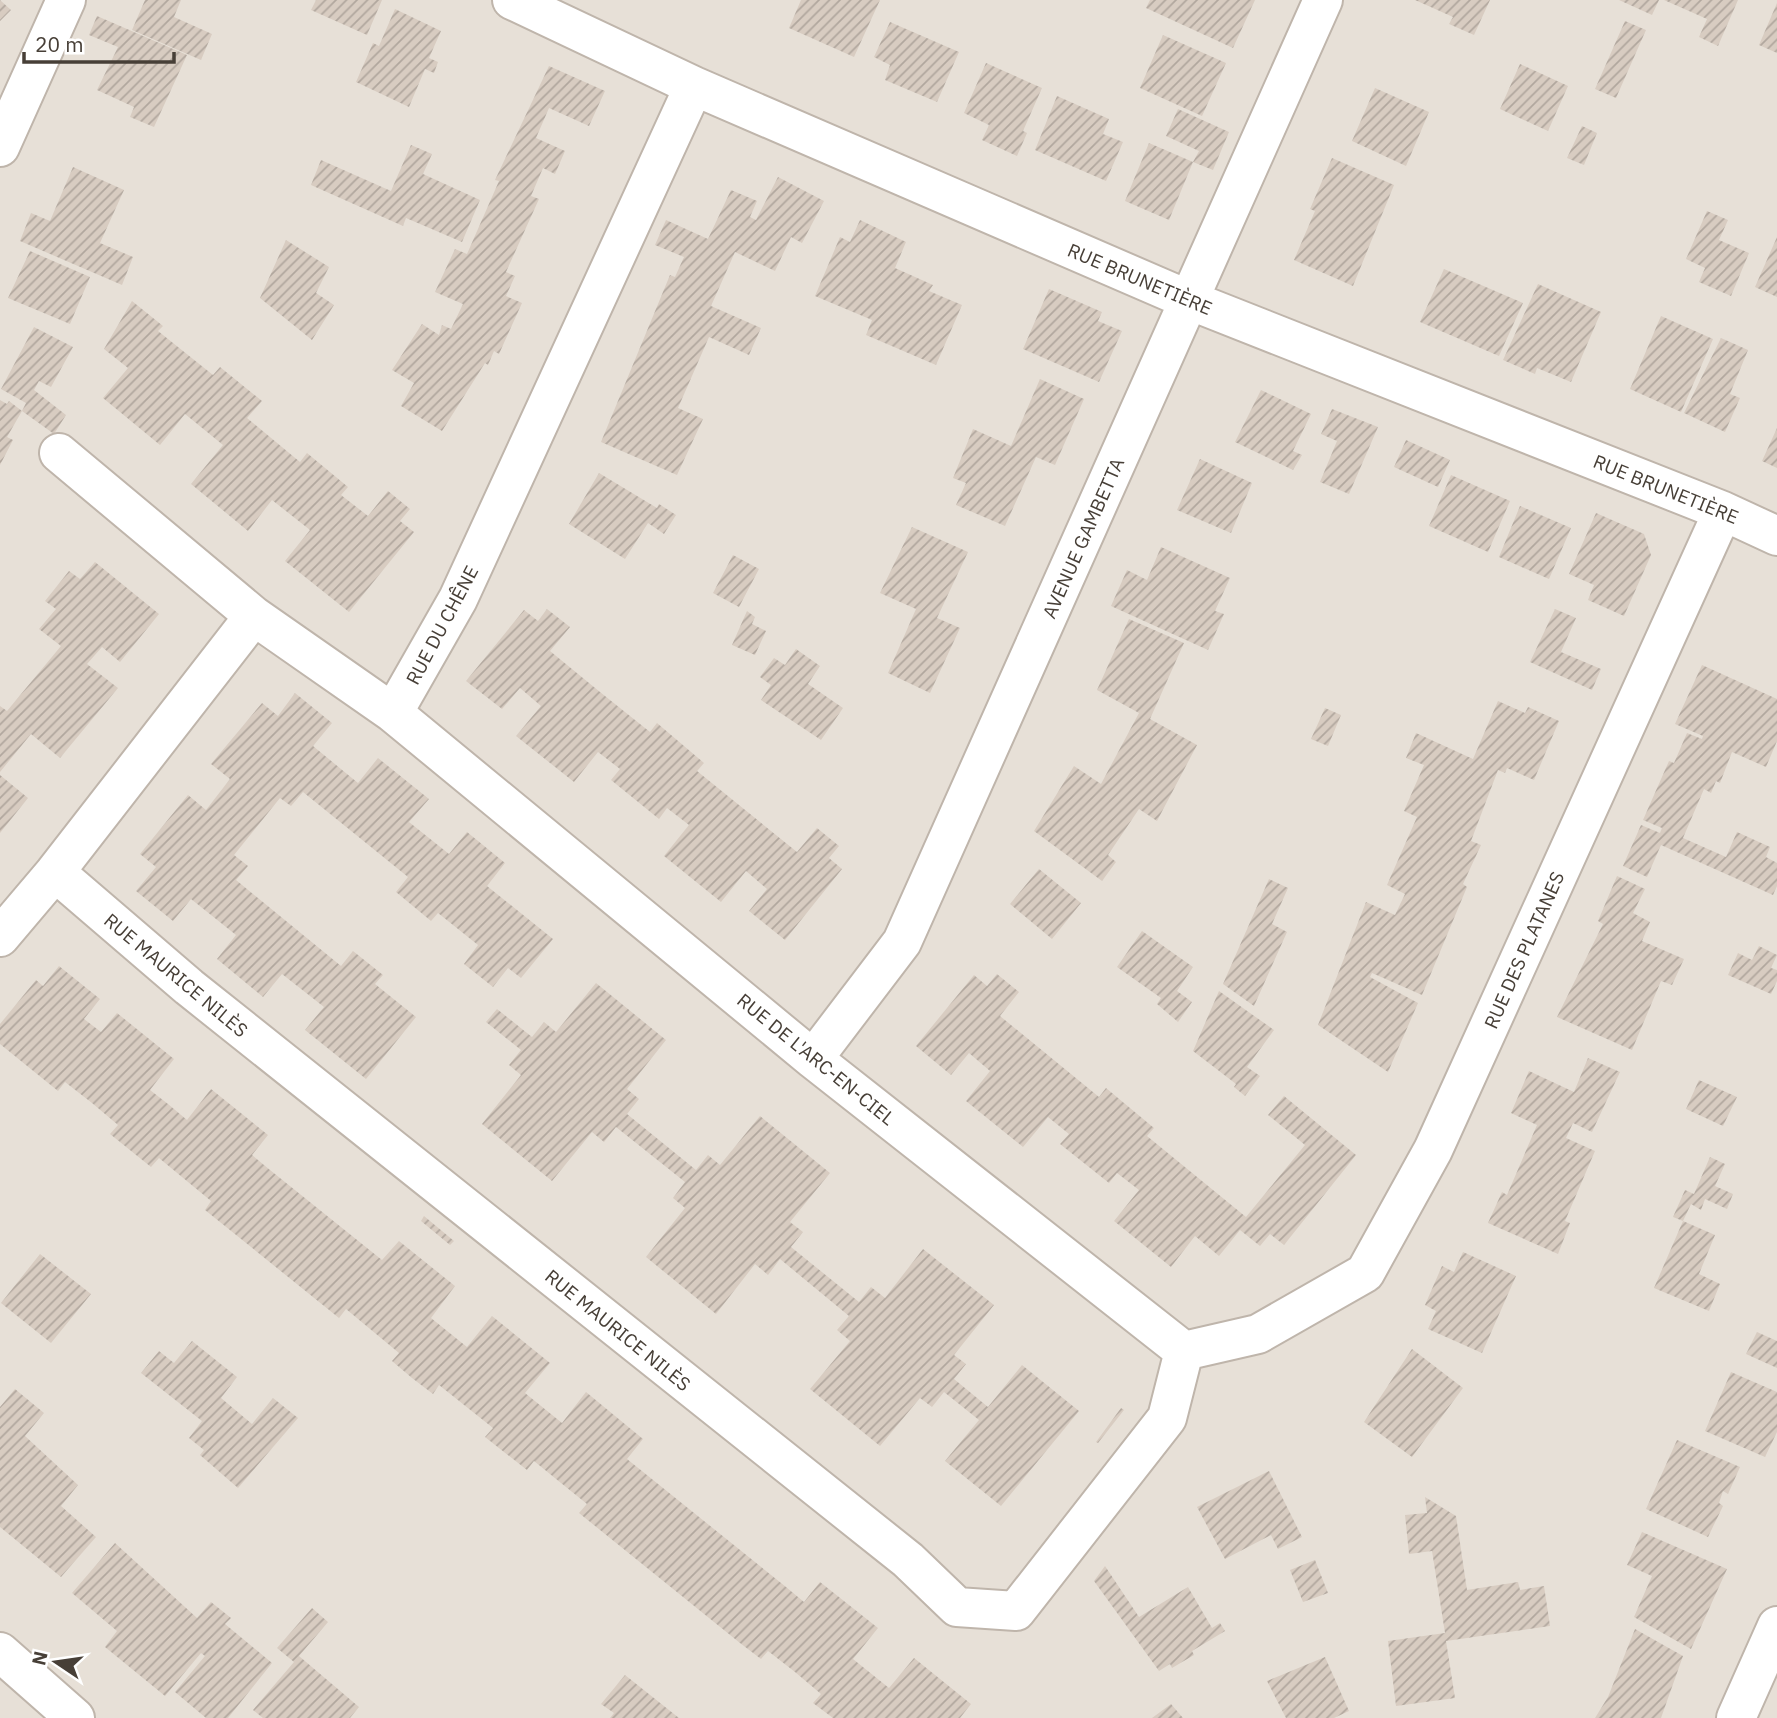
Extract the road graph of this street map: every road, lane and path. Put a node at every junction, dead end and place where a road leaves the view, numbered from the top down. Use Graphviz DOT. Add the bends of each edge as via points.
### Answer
graph roads {
  1 [pos="66,0"];
  2 [pos="512,0"];
  3 [pos="1323,0"];
  4 [pos="694,86"];
  5 [pos="0,147"];
  6 [pos="1189,300"];
  7 [pos="59,453"];
  8 [pos="1723,511"];
  9 [pos="1777,536"];
  10 [pos="254,616"];
  11 [pos="393,713"];
  12 [pos="55,872"];
  13 [pos="0,937"];
  14 [pos="813,1059"];
  15 [pos="1184,1351"];
  16 [pos="1777,1626"];
  17 [pos="0,1653"];
  18 [pos="75,1718"];
  19 [pos="1736,1718"];
  1 -- 5 [label="street"];
  2 -- 4 [label="street, RUE BRUNETIÈRE"];
  3 -- 6 [label="street, AVENUE GAMBETTA"];
  4 -- 6 [label="street, RUE BRUNETIÈRE"];
  4 -- 11 [label="street, RUE DU CHÊNE" via="458,599"];
  6 -- 8 [label="street, RUE BRUNETIÈRE"];
  6 -- 14 [label="street, AVENUE GAMBETTA" via="902,942"];
  7 -- 10 [label="street"];
  8 -- 9 [label="street, RUE BRUNETIÈRE"];
  8 -- 15 [label="street, RUE DES PLATANES" via="1433,1150 1365,1273 1258,1334"];
  10 -- 11 [label="street"];
  10 -- 12 [label="street"];
  11 -- 14 [label="street, RUE DE L'ARC-EN-CIEL"];
  12 -- 13 [label="street"];
  12 -- 15 [label="street, RUE MAURICE NILÈS" via="189,988 908,1560 957,1607 1016,1611 1167,1418"];
  14 -- 15 [label="street, RUE DE L'ARC-EN-CIEL"];
  16 -- 19 [label="street"];
  17 -- 18 [label="street"];
}
